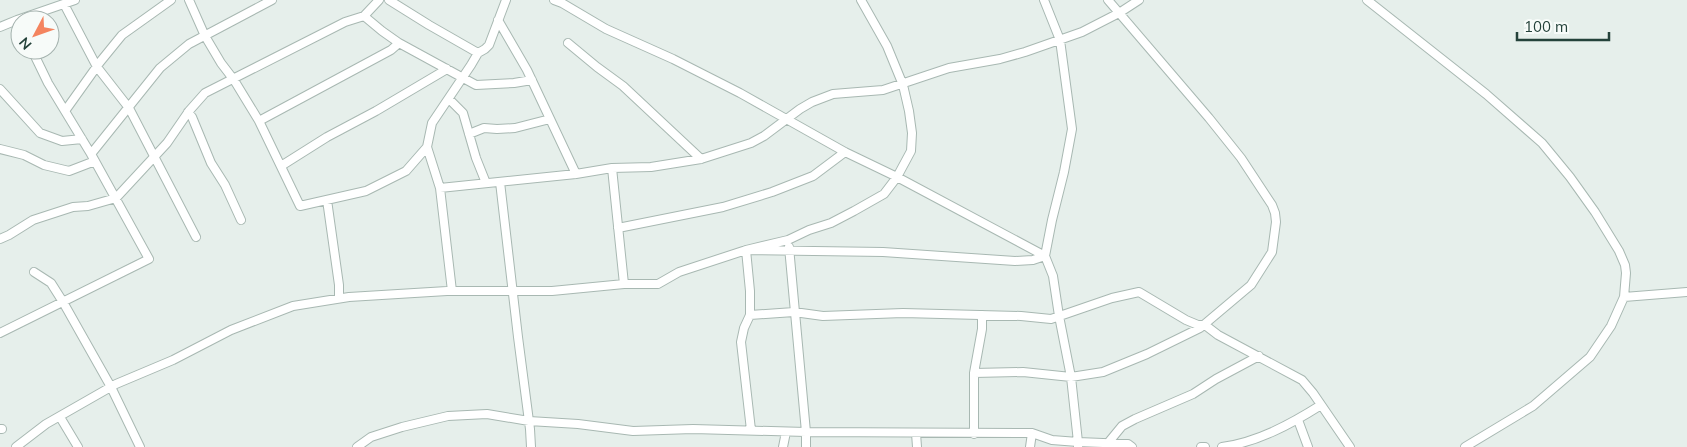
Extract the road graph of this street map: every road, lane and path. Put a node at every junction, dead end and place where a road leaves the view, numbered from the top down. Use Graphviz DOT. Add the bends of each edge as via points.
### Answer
graph roads {
  1 [pos="75,0"];
  2 [pos="170,0"];
  3 [pos="190,0"];
  4 [pos="272,0"];
  5 [pos="378,0"];
  6 [pos="389,0"];
  7 [pos="506,0"];
  8 [pos="554,0"];
  9 [pos="861,0"];
  10 [pos="1044,0"];
  11 [pos="1108,0"];
  12 [pos="1139,0"];
  13 [pos="1368,0"];
  14 [pos="64,4"];
  15 [pos="50,10"];
  16 [pos="1119,13"];
  17 [pos="364,16"];
  18 [pos="498,20"];
  19 [pos="205,36"];
  20 [pos="1060,40"];
  21 [pos="398,43"];
  22 [pos="568,43"];
  23 [pos="478,53"];
  24 [pos="37,60"];
  25 [pos="96,67"];
  26 [pos="447,69"];
  27 [pos="462,78"];
  28 [pos="234,80"];
  29 [pos="532,80"];
  30 [pos="903,84"];
  31 [pos="0,89"];
  32 [pos="449,99"];
  33 [pos="129,108"];
  34 [pos="65,110"];
  35 [pos="188,112"];
  36 [pos="550,119"];
  37 [pos="787,119"];
  38 [pos="258,122"];
  39 [pos="469,134"];
  40 [pos="82,139"];
  41 [pos="427,147"];
  42 [pos="0,149"];
  43 [pos="845,152"];
  44 [pos="93,157"];
  45 [pos="155,158"];
  46 [pos="701,159"];
  47 [pos="281,166"];
  48 [pos="612,168"];
  49 [pos="576,174"];
  50 [pos="897,177"];
  51 [pos="500,182"];
  52 [pos="486,183"];
  53 [pos="440,188"];
  54 [pos="116,198"];
  55 [pos="326,200"];
  56 [pos="241,220"];
  57 [pos="618,228"];
  58 [pos="196,237"];
  59 [pos="0,238"];
  60 [pos="788,240"];
  61 [pos="746,250"];
  62 [pos="789,250"];
  63 [pos="1045,256"];
  64 [pos="34,272"];
  65 [pos="624,284"];
  66 [pos="452,291"];
  67 [pos="512,292"];
  68 [pos="1687,292"];
  69 [pos="1624,297"];
  70 [pos="339,298"];
  71 [pos="63,302"];
  72 [pos="794,312"];
  73 [pos="750,315"];
  74 [pos="982,315"];
  75 [pos="1059,316"];
  76 [pos="1205,325"];
  77 [pos="0,333"];
  78 [pos="1259,356"];
  79 [pos="974,373"];
  80 [pos="1071,378"];
  81 [pos="111,387"];
  82 [pos="1321,405"];
  83 [pos="60,416"];
  84 [pos="1298,420"];
  85 [pos="529,421"];
  86 [pos="751,430"];
  87 [pos="786,432"];
  88 [pos="806,432"];
  89 [pos="916,433"];
  90 [pos="974,434"];
  91 [pos="1032,434"];
  92 [pos="1078,444"];
  93 [pos="1108,444"];
  94 [pos="16,447"];
  95 [pos="78,447"];
  96 [pos="140,447"];
  97 [pos="357,447"];
  98 [pos="531,447"];
  99 [pos="783,447"];
  100 [pos="806,447"];
  101 [pos="917,447"];
  102 [pos="1030,447"];
  103 [pos="1132,447"];
  104 [pos="1201,447"];
  105 [pos="1204,447"];
  106 [pos="1222,447"];
  107 [pos="1308,447"];
  108 [pos="1350,447"];
  109 [pos="1465,447"];
  1 -- 14 [label="street"];
  2 -- 25 [label="street" via="122,36"];
  3 -- 19 [label="street"];
  4 -- 19 [label="street"];
  5 -- 17 [label="street"];
  6 -- 23 [label="street"];
  7 -- 18 [label="street"];
  8 -- 37 [label="street"];
  9 -- 30 [label="street" via="887,46"];
  10 -- 20 [label="street"];
  11 -- 16 [label="street"];
  12 -- 16 [label="street"];
  13 -- 69 [label="street" via="1486,94 1542,144 1570,177 1619,251 1626,273"];
  14 -- 15 [label="street"];
  14 -- 25 [label="street"];
  16 -- 20 [label="street"];
  16 -- 76 [label="street" via="1241,158 1275,213 1272,252 1252,285"];
  17 -- 21 [label="street"];
  17 -- 28 [label="street" via="345,22"];
  18 -- 23 [label="street" via="489,45"];
  18 -- 29 [label="street"];
  19 -- 28 [label="street"];
  19 -- 33 [label="street" via="160,68"];
  20 -- 30 [label="street" via="1000,59 949,68"];
  20 -- 63 [label="street" via="1072,129"];
  21 -- 26 [label="street"];
  21 -- 38 [label="street" via="385,54"];
  22 -- 46 [label="street" via="623,86"];
  23 -- 27 [label="street"];
  24 -- 34 [label="street"];
  25 -- 33 [label="street"];
  25 -- 34 [label="street"];
  26 -- 27 [label="street"];
  26 -- 47 [label="street"];
  27 -- 29 [label="street" via="476,85"];
  27 -- 32 [label="street"];
  28 -- 35 [label="street" via="205,93"];
  28 -- 38 [label="street"];
  29 -- 36 [label="street"];
  30 -- 37 [label="street" via="883,90 833,94 812,102"];
  30 -- 50 [label="street" via="912,133 911,151"];
  31 -- 40 [label="street" via="40,133 62,141"];
  32 -- 39 [label="street" via="463,113"];
  32 -- 41 [label="street" via="432,123"];
  33 -- 44 [label="street"];
  33 -- 45 [label="street"];
  34 -- 40 [label="street"];
  35 -- 45 [label="street"];
  35 -- 56 [label="street"];
  36 -- 39 [label="street" via="515,128 484,128"];
  36 -- 49 [label="street"];
  37 -- 43 [label="street"];
  37 -- 46 [label="street" via="751,143"];
  38 -- 47 [label="street"];
  39 -- 52 [label="street"];
  40 -- 44 [label="street"];
  41 -- 53 [label="street"];
  41 -- 55 [label="street" via="406,171 366,191"];
  42 -- 44 [label="street" via="69,171"];
  43 -- 50 [label="street"];
  43 -- 57 [label="street" via="813,176 772,192 723,207"];
  44 -- 54 [label="street"];
  45 -- 54 [label="street"];
  45 -- 58 [label="street"];
  46 -- 48 [label="street" via="651,167"];
  47 -- 55 [label="street" via="300,206"];
  48 -- 49 [label="street"];
  48 -- 57 [label="street"];
  49 -- 51 [label="street"];
  50 -- 60 [label="street" via="884,194 831,223"];
  50 -- 63 [label="street"];
  51 -- 52 [label="street"];
  51 -- 67 [label="street"];
  52 -- 53 [label="street"];
  53 -- 66 [label="street"];
  54 -- 59 [label="street" via="33,220"];
  54 -- 71 [label="street" via="150,259"];
  55 -- 70 [label="street"];
  57 -- 65 [label="street"];
  60 -- 61 [label="street"];
  60 -- 62 [label="street"];
  61 -- 62 [label="street"];
  61 -- 65 [label="street" via="680,272 658,284"];
  61 -- 73 [label="street"];
  62 -- 63 [label="street" via="883,252 1015,261"];
  62 -- 72 [label="street"];
  63 -- 75 [label="street" via="1053,276"];
  64 -- 71 [label="street" via="51,283"];
  65 -- 67 [label="street"];
  66 -- 67 [label="street"];
  66 -- 70 [label="street"];
  67 -- 85 [label="street"];
  68 -- 69 [label="street"];
  69 -- 109 [label="street" via="1590,357 1533,406"];
  70 -- 81 [label="street" via="278,311"];
  71 -- 77 [label="street"];
  71 -- 81 [label="street"];
  72 -- 73 [label="street"];
  72 -- 74 [label="street" via="823,316"];
  72 -- 88 [label="street"];
  73 -- 86 [label="street" via="741,342"];
  74 -- 75 [label="street" via="1051,319"];
  74 -- 79 [label="street"];
  75 -- 76 [label="street" via="1139,292 1186,320"];
  75 -- 80 [label="street"];
  76 -- 78 [label="street"];
  76 -- 80 [label="street" via="1103,372"];
  78 -- 82 [label="street" via="1302,380"];
  78 -- 93 [label="street" via="1193,394 1128,422"];
  79 -- 80 [label="street" via="1023,372"];
  79 -- 90 [label="street"];
  80 -- 92 [label="street"];
  81 -- 83 [label="street"];
  81 -- 96 [label="street"];
  82 -- 84 [label="street"];
  82 -- 108 [label="street"];
  83 -- 94 [label="street"];
  83 -- 95 [label="street"];
  84 -- 106 [label="street" via="1252,440"];
  84 -- 107 [label="street"];
  85 -- 86 [label="street" via="633,431"];
  85 -- 97 [label="street" via="488,414 448,416 372,437"];
  85 -- 98 [label="street"];
  86 -- 87 [label="street"];
  87 -- 88 [label="street"];
  87 -- 99 [label="street"];
  88 -- 89 [label="street"];
  88 -- 100 [label="street"];
  89 -- 90 [label="street"];
  89 -- 101 [label="street"];
  90 -- 91 [label="street"];
  91 -- 92 [label="street"];
  91 -- 102 [label="street"];
  92 -- 93 [label="street"];
  93 -- 103 [label="street"];
  104 -- 105 [label="street"];
}
